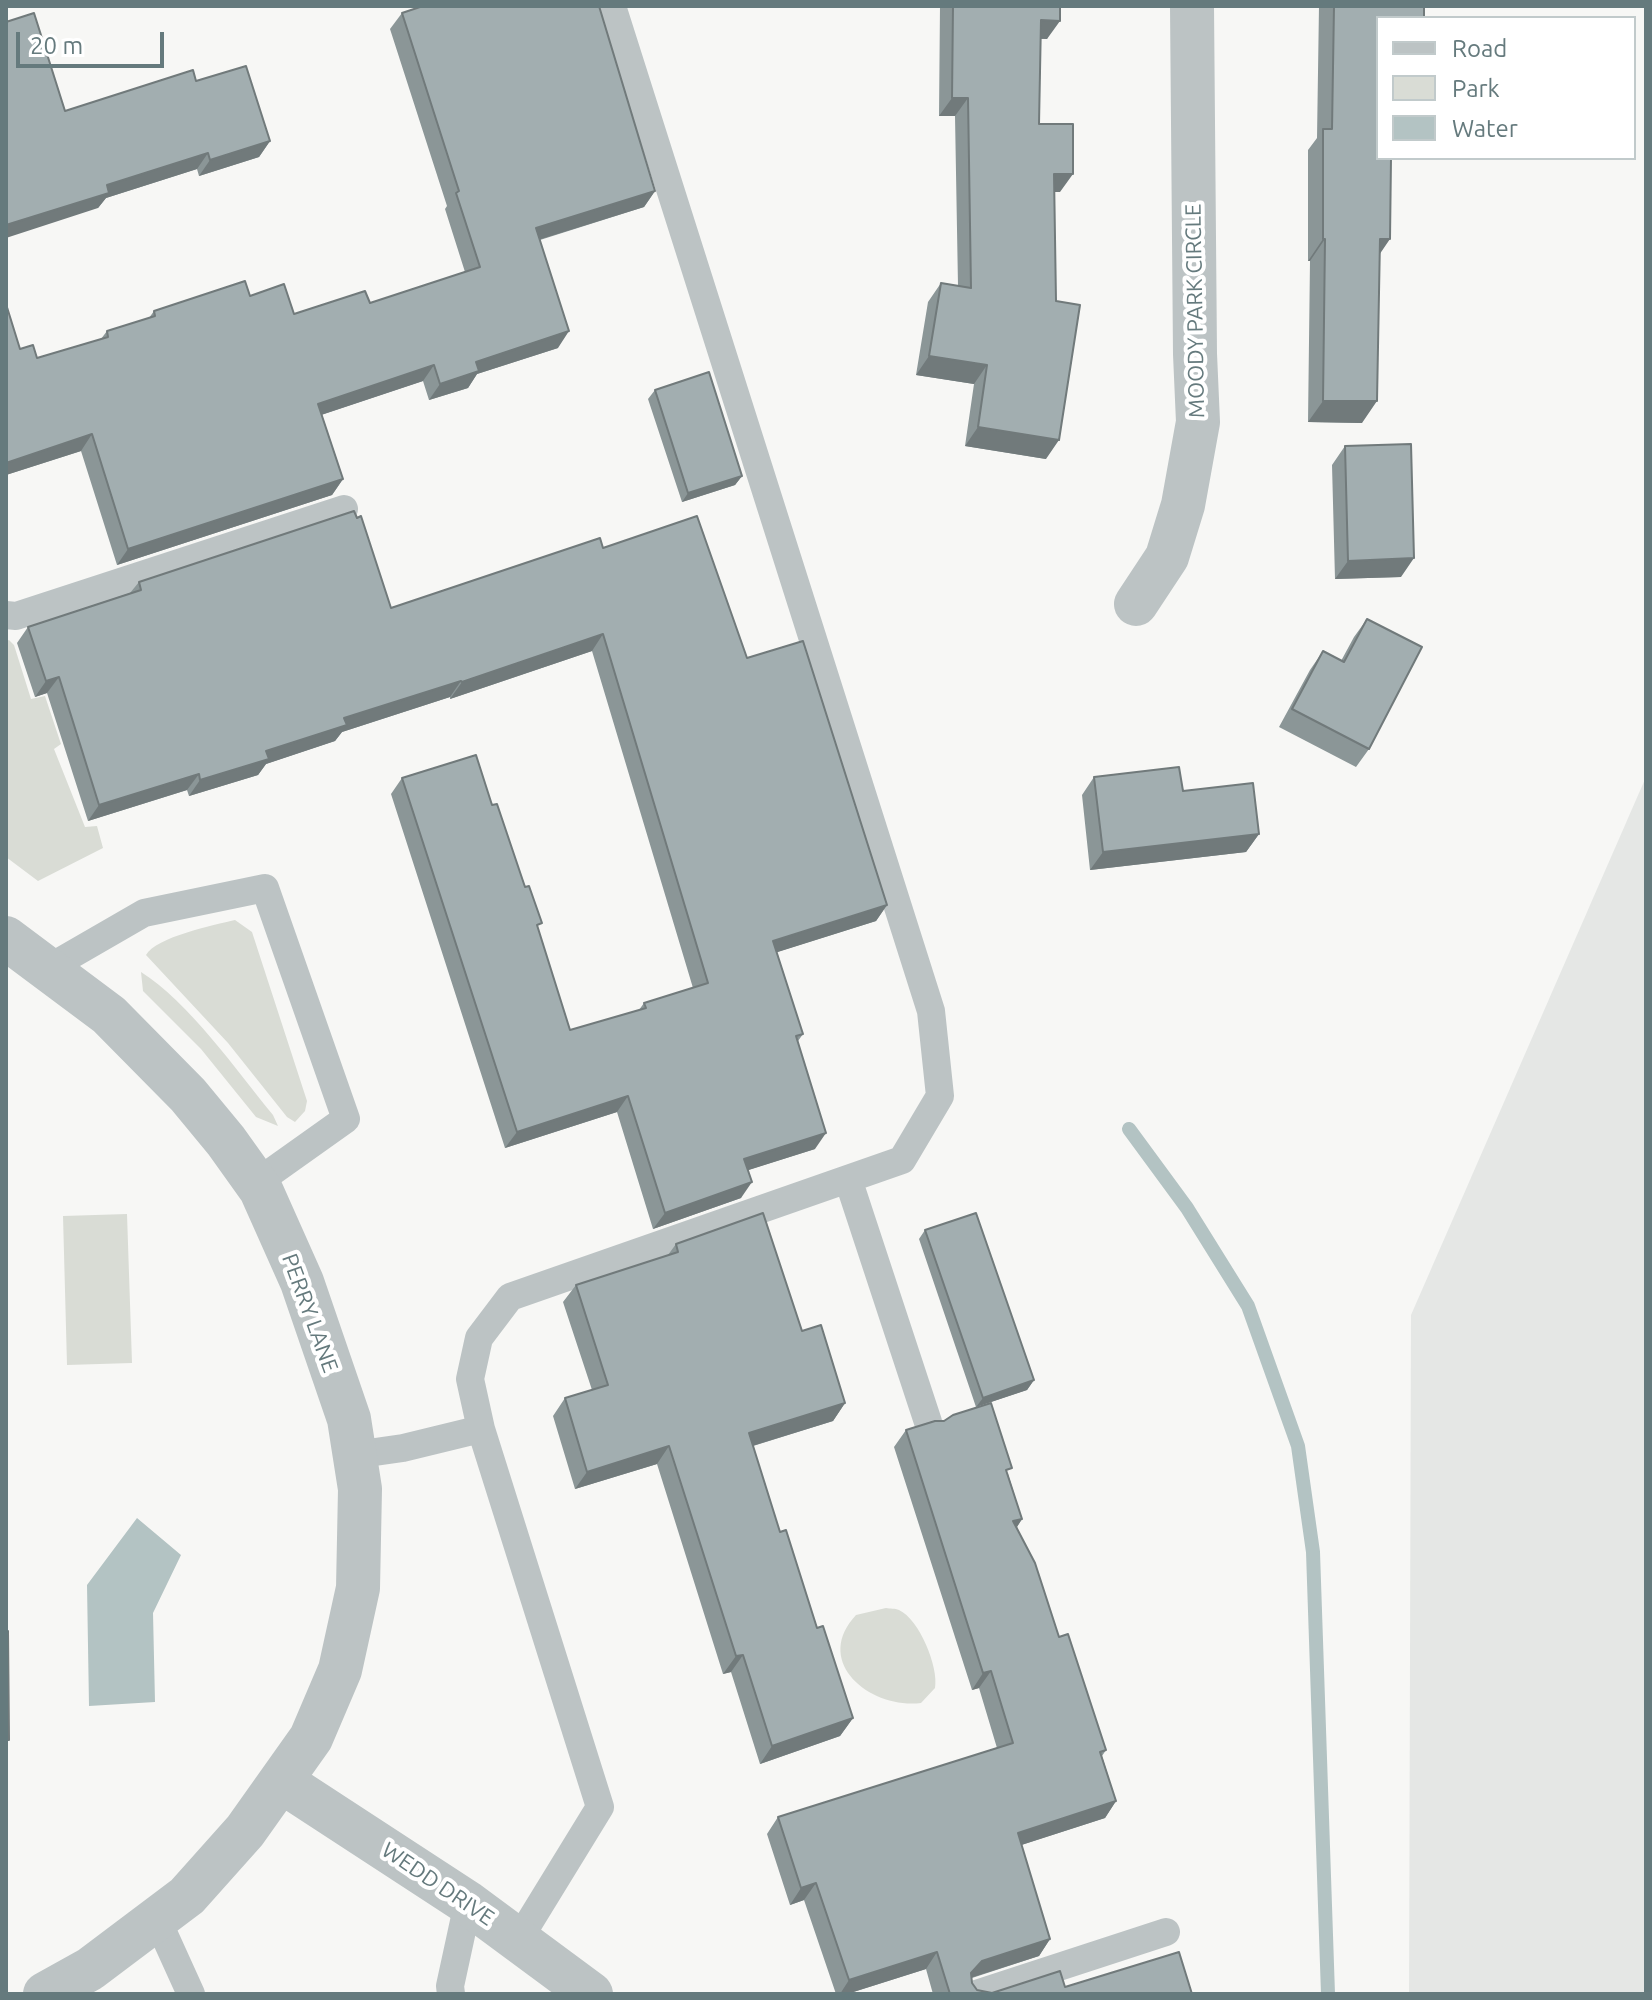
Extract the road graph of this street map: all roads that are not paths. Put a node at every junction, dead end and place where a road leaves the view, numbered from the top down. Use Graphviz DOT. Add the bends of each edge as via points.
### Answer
graph roads {
  1 [pos="612,6"];
  2 [pos="1192,6"];
  3 [pos="344,509"];
  4 [pos="1136,604"];
  5 [pos="6,615"];
  6 [pos="6,939"];
  7 [pos="47,969"];
  8 [pos="848,1179"];
  9 [pos="256,1183"];
  10 [pos="928,1422"];
  11 [pos="481,1429"];
  12 [pos="354,1455"];
  13 [pos="281,1781"];
  14 [pos="468,1903"];
  15 [pos="157,1919"];
  16 [pos="1166,1932"];
  17 [pos="519,1939"];
  18 [pos="45,1994"];
  19 [pos="191,1994"];
  20 [pos="451,1994"];
  21 [pos="591,1994"];
  22 [pos="976,1994"];
  1 -- 8 [label="lane" via="931,1011 940,1096 902,1160"];
  2 -- 4 [label="street, MOODY PARK CIRCLE" via="1198,422 1167,557"];
  3 -- 5 [label="lane"];
  6 -- 7 [label="street, PERRY LANE"];
  7 -- 9 [label="street, PERRY LANE" via="109,1015 188,1095"];
  7 -- 9 [label="lane" via="144,913 265,888 346,1119"];
  8 -- 10 [label="lane"];
  8 -- 11 [label="lane" via="510,1297 479,1338 470,1379"];
  9 -- 12 [label="street, PERRY LANE" via="302,1282 349,1419"];
  11 -- 12 [label="lane"];
  11 -- 17 [label="lane" via="600,1807"];
  12 -- 13 [label="street, PERRY LANE" via="360,1489 358,1588 340,1670 311,1738"];
  13 -- 14 [label="street, WEDD DRIVE"];
  13 -- 15 [label="street, PERRY LANE" via="187,1896"];
  14 -- 17 [label="street, WEDD DRIVE"];
  14 -- 20 [label="lane"];
  15 -- 18 [label="street, PERRY LANE" via="90,1969"];
  15 -- 19 [label="lane"];
  16 -- 22 [label="lane"];
  17 -- 21 [label="street, WEDD DRIVE"];
}
